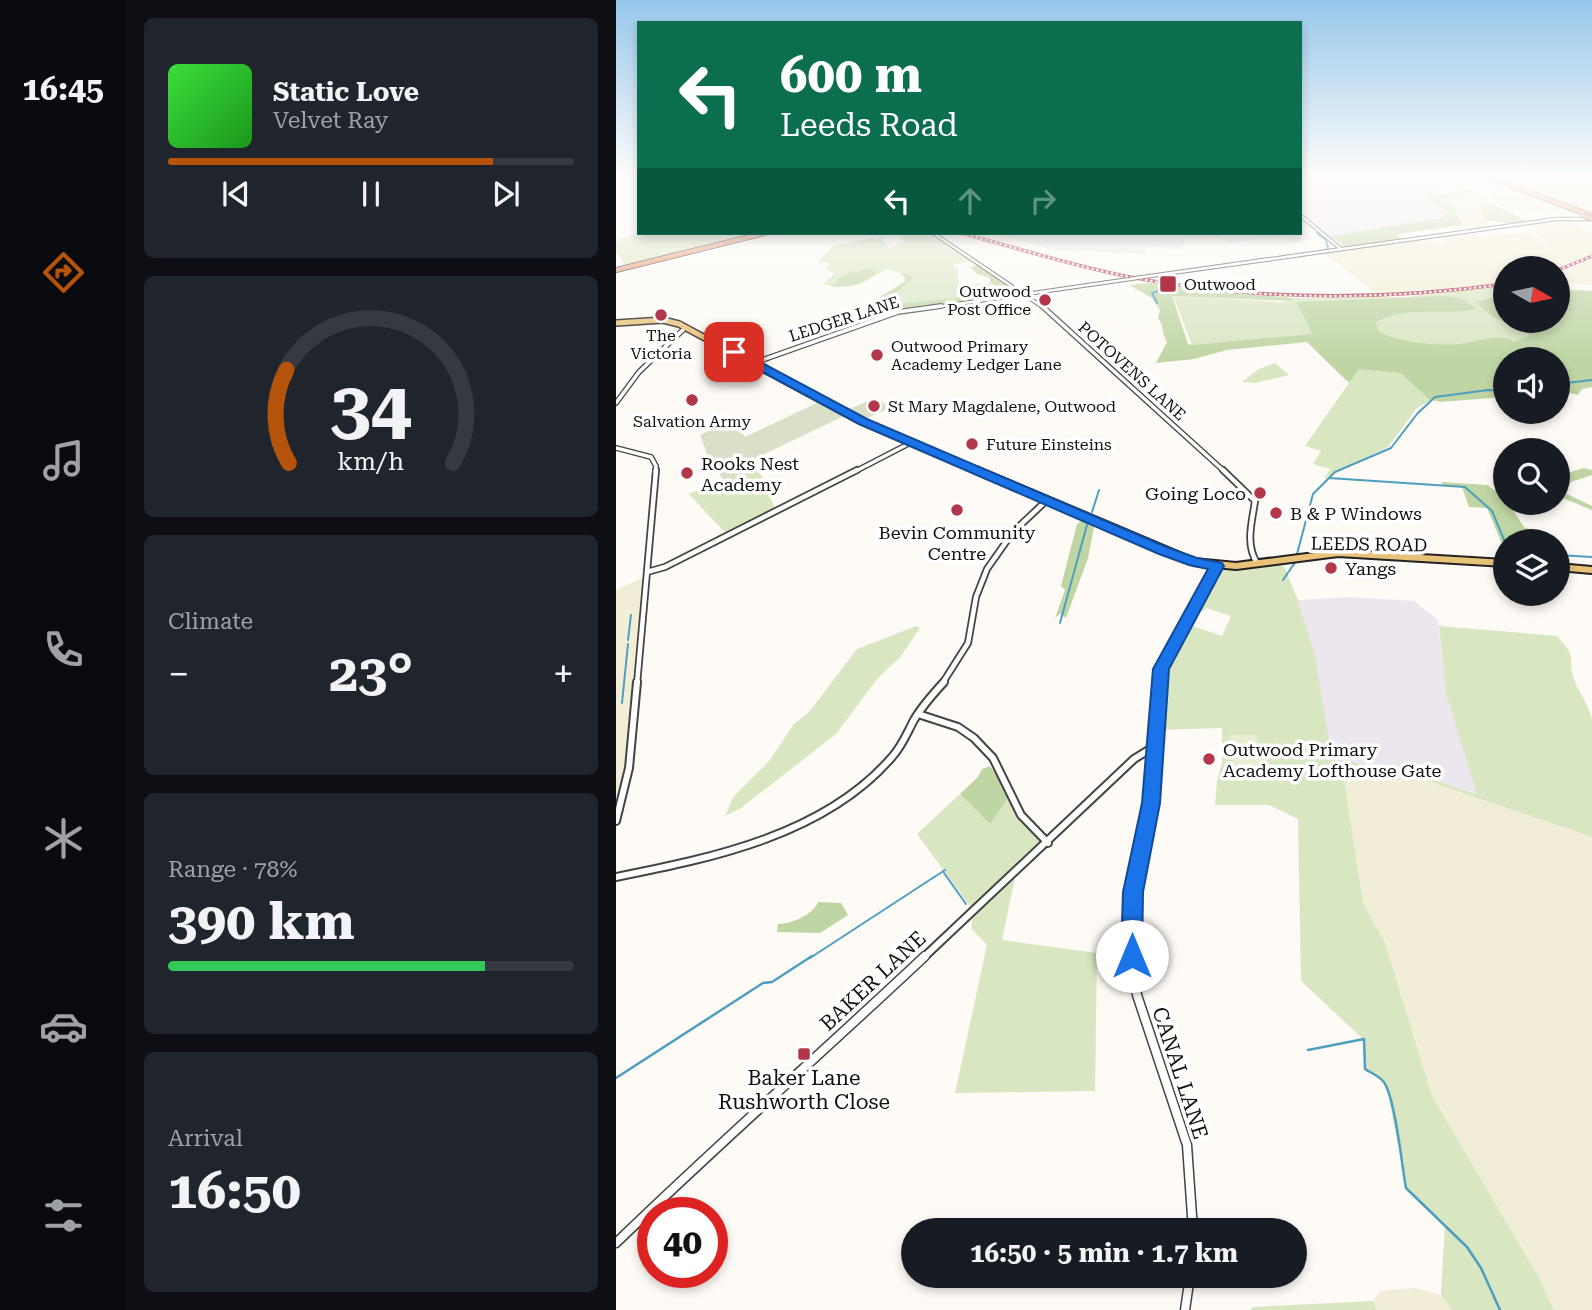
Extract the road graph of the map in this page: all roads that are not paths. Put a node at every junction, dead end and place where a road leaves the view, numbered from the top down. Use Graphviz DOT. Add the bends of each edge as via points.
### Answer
graph roads {
  1 [pos="729,240"];
  2 [pos="735,240"];
  3 [pos="944,240"];
  4 [pos="1331,240"];
  5 [pos="1405,240"];
  6 [pos="1342,249"];
  7 [pos="616,269"];
  8 [pos="1027,294"];
  9 [pos="616,323"];
  10 [pos="686,327"];
  11 [pos="754,363"];
  12 [pos="616,403"];
  13 [pos="912,442"];
  14 [pos="616,448"];
  15 [pos="1047,500"];
  16 [pos="1493,562"];
  17 [pos="1257,563"];
  18 [pos="1217,566"];
  19 [pos="1570,568"];
  20 [pos="1592,570"];
  21 [pos="648,572"];
  22 [pos="918,715"];
  23 [pos="1155,746"];
  24 [pos="616,821"];
  25 [pos="1048,842"];
  26 [pos="616,877"];
  27 [pos="1192,1218"];
  28 [pos="616,1243"];
  29 [pos="1188,1288"];
  30 [pos="1185,1310"];
  1 -- 7 [label="highway"];
  2 -- 7 [label="highway"];
  3 -- 8 [label="street, POTOVENS LANE"];
  4 -- 6 [label="street"];
  5 -- 6 [label="street, LEDGER LANE"];
  6 -- 8 [label="street, LEDGER LANE, bridge"];
  8 -- 11 [label="street, LEDGER LANE" via="898,312"];
  8 -- 17 [label="street, POTOVENS LANE" via="1251,495 1255,501 1250,549"];
  9 -- 10 [label="main road, LEEDS ROAD" via="663,320"];
  10 -- 11 [label="main road, LEEDS ROAD"];
  10 -- 12 [label="street" via="643,366"];
  11 -- 13 [label="main road, LEEDS ROAD" via="860,421"];
  13 -- 15 [label="main road, LEEDS ROAD"];
  13 -- 21 [label="street"];
  14 -- 21 [label="street" via="651,457 656,463"];
  15 -- 18 [label="main road, LEEDS ROAD" via="1183,558"];
  15 -- 22 [label="street" via="1017,525 992,561 978,588 966,649"];
  16 -- 17 [label="main road, LEEDS ROAD" via="1338,553"];
  17 -- 18 [label="main road, LEEDS ROAD"];
  18 -- 23 [label="street, CANAL LANE" via="1161,669"];
  19 -- 20 [label="main road"];
  21 -- 24 [label="street" via="629,768"];
  22 -- 25 [label="street" via="958,727 974,738 993,758 1021,815"];
  22 -- 26 [label="street" via="891,759 857,791 813,818 747,844"];
  23 -- 25 [label="street, BAKER LANE" via="1134,759"];
  23 -- 27 [label="street, CANAL LANE" via="1151,803 1133,892 1133,974 1187,1145"];
  25 -- 28 [label="street, BAKER LANE"];
  29 -- 30 [label="street"];
}
